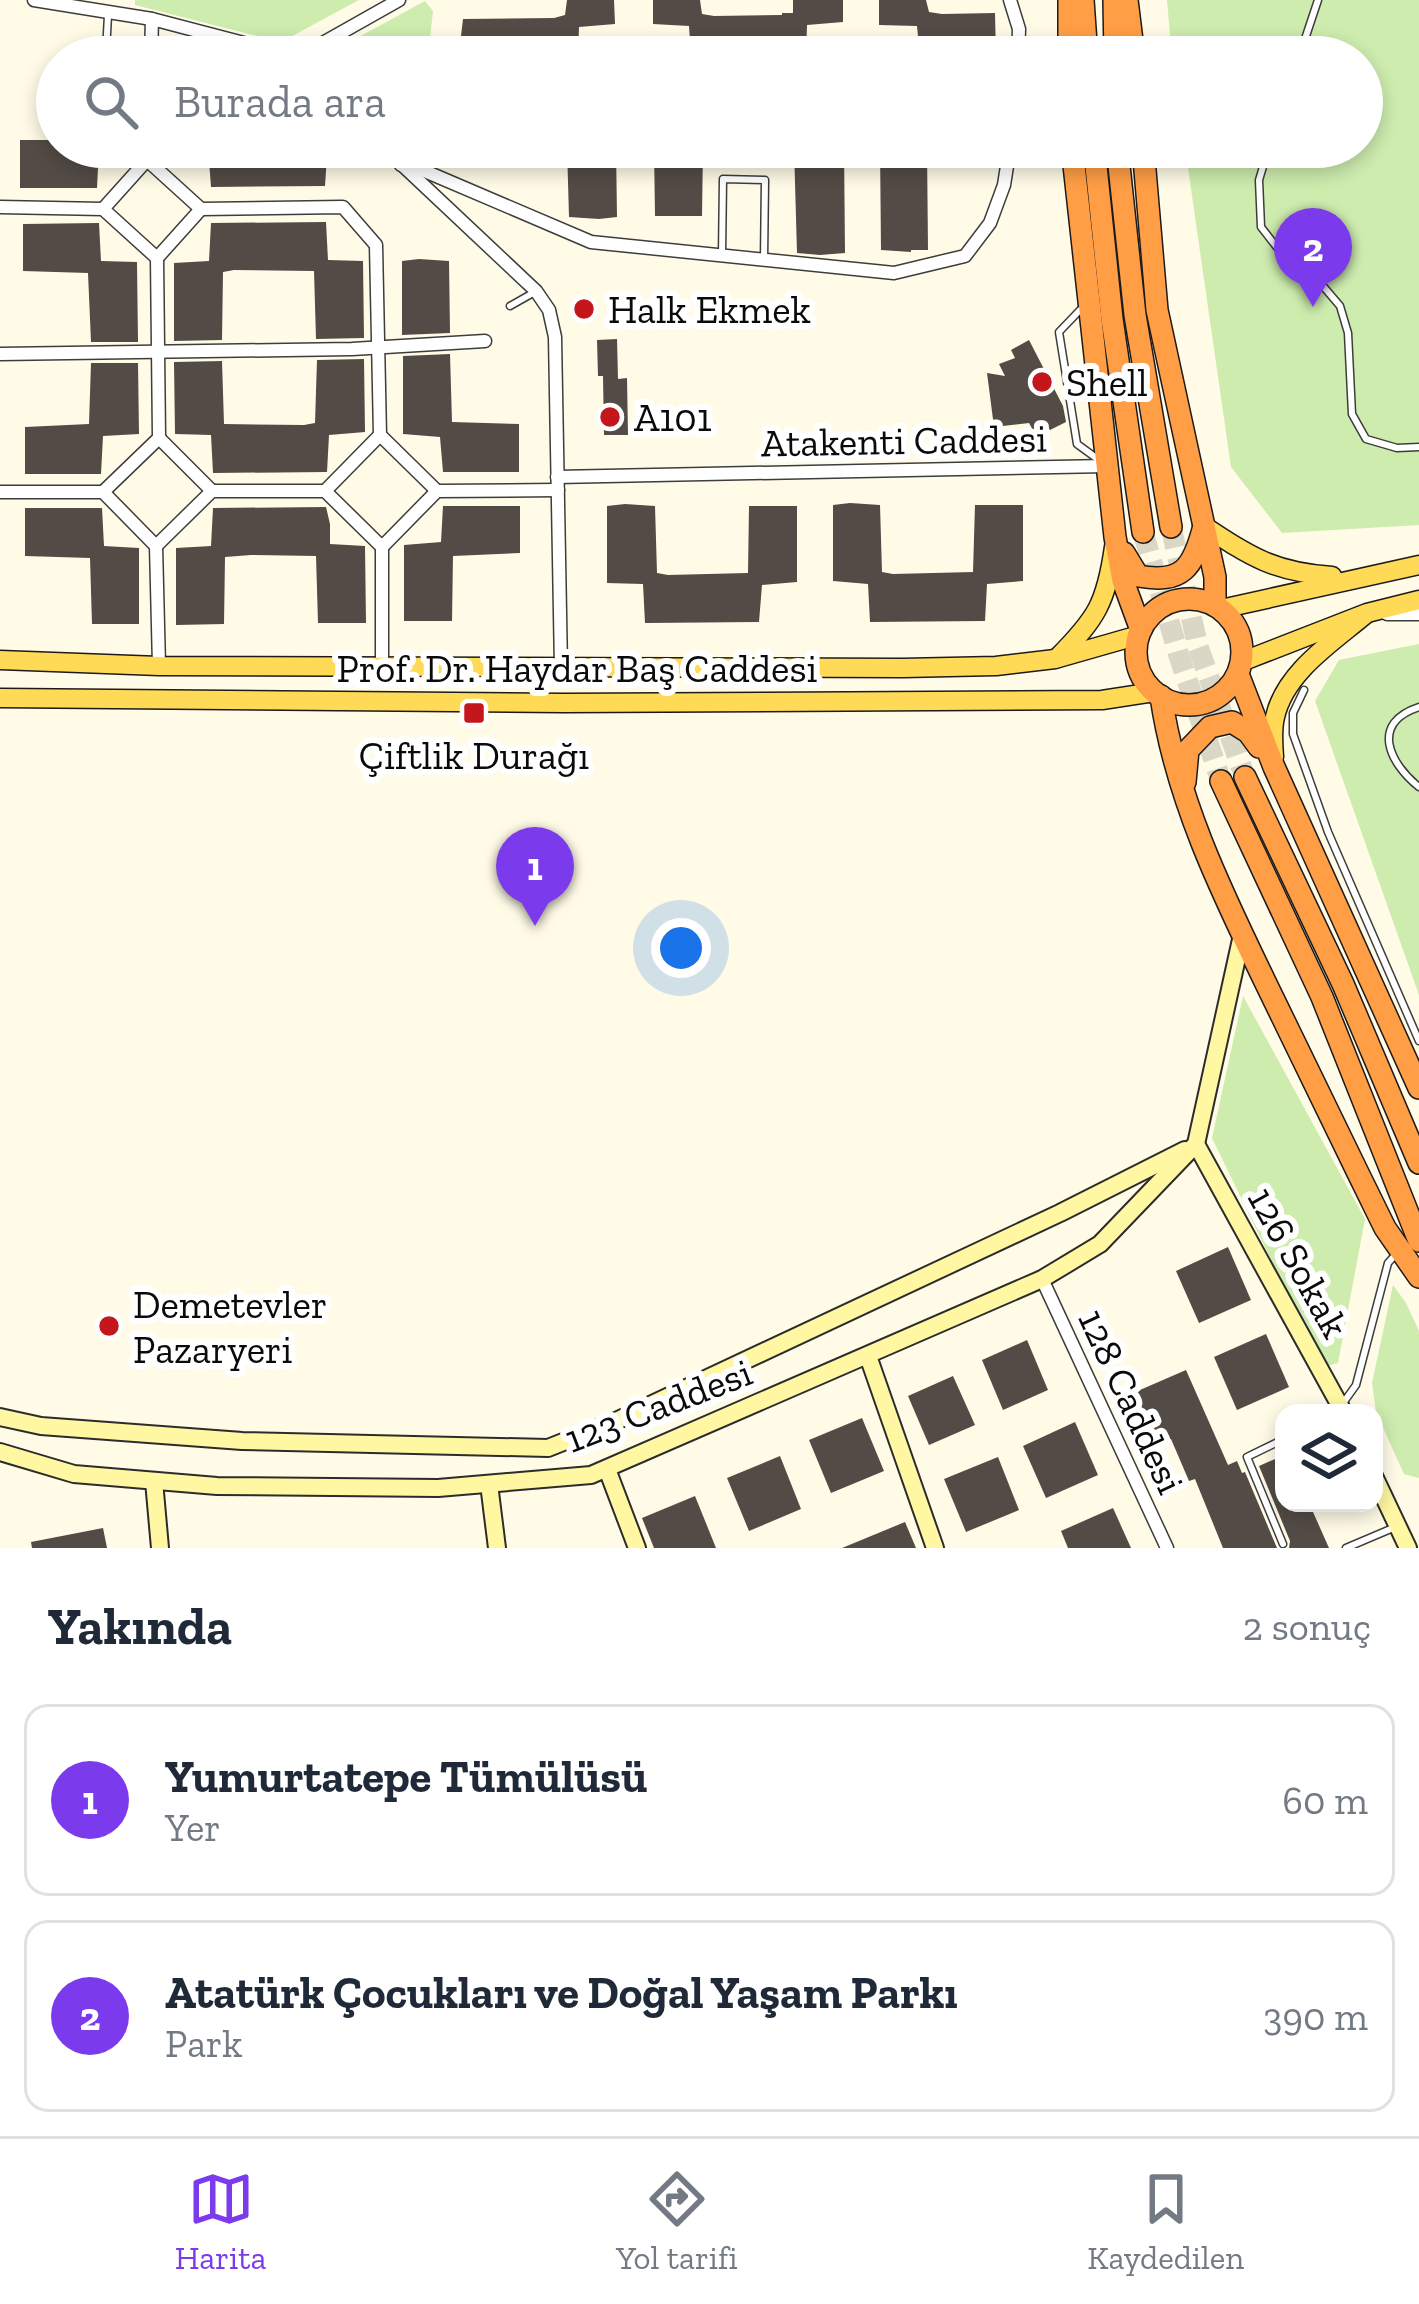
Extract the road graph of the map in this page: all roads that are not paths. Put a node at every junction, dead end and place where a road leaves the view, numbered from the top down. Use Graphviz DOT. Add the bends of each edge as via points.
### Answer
graph roads {
  1 [pos="34,0"];
  2 [pos="399,0"];
  3 [pos="1010,0"];
  4 [pos="1069,0"];
  5 [pos="1083,0"];
  6 [pos="1114,0"];
  7 [pos="1127,0"];
  8 [pos="1318,0"];
  9 [pos="117,8"];
  10 [pos="152,19"];
  11 [pos="152,36"];
  12 [pos="217,36"];
  13 [pos="335,36"];
  14 [pos="1019,36"];
  15 [pos="1069,36"];
  16 [pos="1086,36"];
  17 [pos="1115,36"];
  18 [pos="1132,36"];
  19 [pos="1306,36"];
  20 [pos="135,168"];
  21 [pos="161,168"];
  22 [pos="404,168"];
  23 [pos="415,168"];
  24 [pos="1007,168"];
  25 [pos="1074,168"];
  26 [pos="1096,168"];
  27 [pos="1120,168"];
  28 [pos="1145,168"];
  29 [pos="1263,168"];
  30 [pos="0,207"];
  31 [pos="103,209"];
  32 [pos="201,209"];
  33 [pos="722,255"];
  34 [pos="157,258"];
  35 [pos="764,260"];
  36 [pos="536,291"];
  37 [pos="1088,302"];
  38 [pos="510,306"];
  39 [pos="485,340"];
  40 [pos="377,348"];
  41 [pos="158,353"];
  42 [pos="0,354"];
  43 [pos="380,435"];
  44 [pos="158,437"];
  45 [pos="1419,447"];
  46 [pos="1107,466"];
  47 [pos="558,483"];
  48 [pos="325,490"];
  49 [pos="212,491"];
  50 [pos="437,491"];
  51 [pos="0,492"];
  52 [pos="103,492"];
  53 [pos="1204,526"];
  54 [pos="1171,527"];
  55 [pos="1143,532"];
  56 [pos="1115,537"];
  57 [pos="157,546"];
  58 [pos="382,547"];
  59 [pos="1419,565"];
  60 [pos="1355,578"];
  61 [pos="1419,600"];
  62 [pos="1218,607"];
  63 [pos="1366,614"];
  64 [pos="1419,614"];
  65 [pos="1140,633"];
  66 [pos="1055,659"];
  67 [pos="0,660"];
  68 [pos="159,666"];
  69 [pos="382,667"];
  70 [pos="560,668"];
  71 [pos="1239,668"];
  72 [pos="1304,690"];
  73 [pos="1158,694"];
  74 [pos="0,698"];
  75 [pos="1419,707"];
  76 [pos="1274,767"];
  77 [pos="1245,777"];
  78 [pos="1221,782"];
  79 [pos="1419,788"];
  80 [pos="1184,794"];
  81 [pos="1242,935"];
  82 [pos="1419,1041"];
  83 [pos="1419,1088"];
  84 [pos="1196,1144"];
  85 [pos="1419,1163"];
  86 [pos="1410,1245"];
  87 [pos="1419,1277"];
  88 [pos="1042,1279"];
  89 [pos="868,1356"];
  90 [pos="1334,1404"];
  91 [pos="1343,1404"];
  92 [pos="0,1417"];
  93 [pos="1275,1443"];
  94 [pos="0,1452"];
  95 [pos="607,1468"];
  96 [pos="154,1481"];
  97 [pos="489,1484"];
  98 [pos="1383,1496"];
  99 [pos="1397,1526"];
  100 [pos="1283,1544"];
  101 [pos="1413,1547"];
  102 [pos="160,1548"];
  103 [pos="496,1548"];
  104 [pos="637,1548"];
  105 [pos="934,1548"];
  106 [pos="1167,1548"];
  107 [pos="1346,1548"];
  1 -- 9 [label="street"];
  2 -- 13 [label="street"];
  3 -- 14 [label="street"];
  4 -- 15 [label="highway"];
  5 -- 16 [label="highway"];
  6 -- 17 [label="highway"];
  7 -- 18 [label="highway"];
  8 -- 19 [label="lane"];
  9 -- 10 [label="street"];
  10 -- 11 [label="street"];
  10 -- 12 [label="street"];
  20 -- 31 [label="street"];
  21 -- 32 [label="street"];
  22 -- 36 [label="street"];
  23 -- 33 [label="street" via="591,242"];
  24 -- 35 [label="street" via="990,223 965,256 894,272"];
  25 -- 37 [label="highway"];
  26 -- 55 [label="highway"];
  27 -- 54 [label="highway"];
  28 -- 53 [label="highway" via="1157,310"];
  29 -- 45 [label="lane" via="1261,227 1340,306 1352,414 1366,439"];
  30 -- 31 [label="street"];
  31 -- 34 [label="street"];
  32 -- 34 [label="street"];
  32 -- 40 [label="street" via="343,207 376,245"];
  33 -- 35 [label="street"];
  33 -- 35 [label="lane" via="723,179 765,179"];
  34 -- 41 [label="street"];
  36 -- 38 [label="lane"];
  36 -- 47 [label="street" via="555,337"];
  37 -- 46 [label="highway"];
  37 -- 46 [label="lane" via="1059,332 1078,444"];
  39 -- 40 [label="street"];
  40 -- 41 [label="street"];
  40 -- 43 [label="street"];
  41 -- 42 [label="street"];
  41 -- 44 [label="street"];
  43 -- 48 [label="street"];
  43 -- 50 [label="street"];
  44 -- 49 [label="street"];
  44 -- 52 [label="street"];
  46 -- 47 [label="street, Atakenti Caddesi"];
  46 -- 56 [label="highway"];
  47 -- 50 [label="street, Atakenti Caddesi"];
  47 -- 70 [label="street"];
  48 -- 49 [label="street"];
  48 -- 58 [label="street"];
  49 -- 57 [label="street"];
  50 -- 58 [label="street"];
  51 -- 52 [label="street"];
  52 -- 57 [label="street"];
  53 -- 56 [label="highway" via="1191,560 1163,580 1138,577"];
  53 -- 60 [label="main road" via="1269,566"];
  53 -- 62 [label="highway"];
  56 -- 65 [label="highway"];
  56 -- 66 [label="main road" via="1100,608"];
  57 -- 68 [label="street"];
  58 -- 69 [label="street"];
  59 -- 60 [label="main road"];
  60 -- 62 [label="main road"];
  61 -- 63 [label="main road"];
  62 -- 65 [label="highway" via="1176,600 1149,616"];
  62 -- 71 [label="highway" via="1241,639"];
  63 -- 64 [label="street"];
  63 -- 71 [label="main road"];
  63 -- 76 [label="main road" via="1282,697"];
  65 -- 66 [label="main road, Prof. Dr. Haydar Baş Caddesi"];
  65 -- 73 [label="highway" via="1137,664"];
  66 -- 70 [label="main road, Prof. Dr. Haydar Baş Caddesi" via="903,668"];
  67 -- 68 [label="main road, Prof. Dr. Haydar Baş Caddesi"];
  68 -- 69 [label="main road, Prof. Dr. Haydar Baş Caddesi"];
  69 -- 70 [label="main road, Prof. Dr. Haydar Baş Caddesi"];
  71 -- 73 [label="highway" via="1229,688 1201,704"];
  71 -- 76 [label="highway"];
  72 -- 82 [label="lane" via="1293,713 1301,760"];
  73 -- 74 [label="main road, Prof. Dr. Haydar Baş Caddesi" via="564,703"];
  73 -- 80 [label="highway"];
  75 -- 79 [label="lane" via="1396,723 1389,752"];
  76 -- 80 [label="highway" via="1232,722 1210,728 1188,750"];
  76 -- 83 [label="highway"];
  77 -- 85 [label="highway"];
  78 -- 86 [label="highway" via="1322,997"];
  80 -- 81 [label="highway"];
  81 -- 84 [label="main road"];
  81 -- 86 [label="highway" via="1385,1228"];
  84 -- 88 [label="main road, 123 Caddesi" via="1100,1244"];
  84 -- 90 [label="main road, 126 Sokak"];
  84 -- 92 [label="main road, 123 Caddesi" via="548,1448 242,1441"];
  86 -- 87 [label="highway"];
  86 -- 91 [label="lane" via="1388,1263 1356,1385"];
  88 -- 89 [label="main road, 123 Caddesi"];
  88 -- 106 [label="street, 128 Caddesi"];
  89 -- 95 [label="main road, 123 Caddesi"];
  89 -- 105 [label="main road"];
  93 -- 100 [label="lane" via="1247,1456"];
  94 -- 96 [label="main road, 123 Caddesi" via="74,1474"];
  95 -- 97 [label="main road, 123 Caddesi"];
  95 -- 104 [label="main road"];
  96 -- 97 [label="main road, 123 Caddesi"];
  96 -- 102 [label="main road"];
  97 -- 103 [label="main road"];
  98 -- 99 [label="main road"];
  99 -- 101 [label="main road"];
  99 -- 107 [label="lane"];
}
